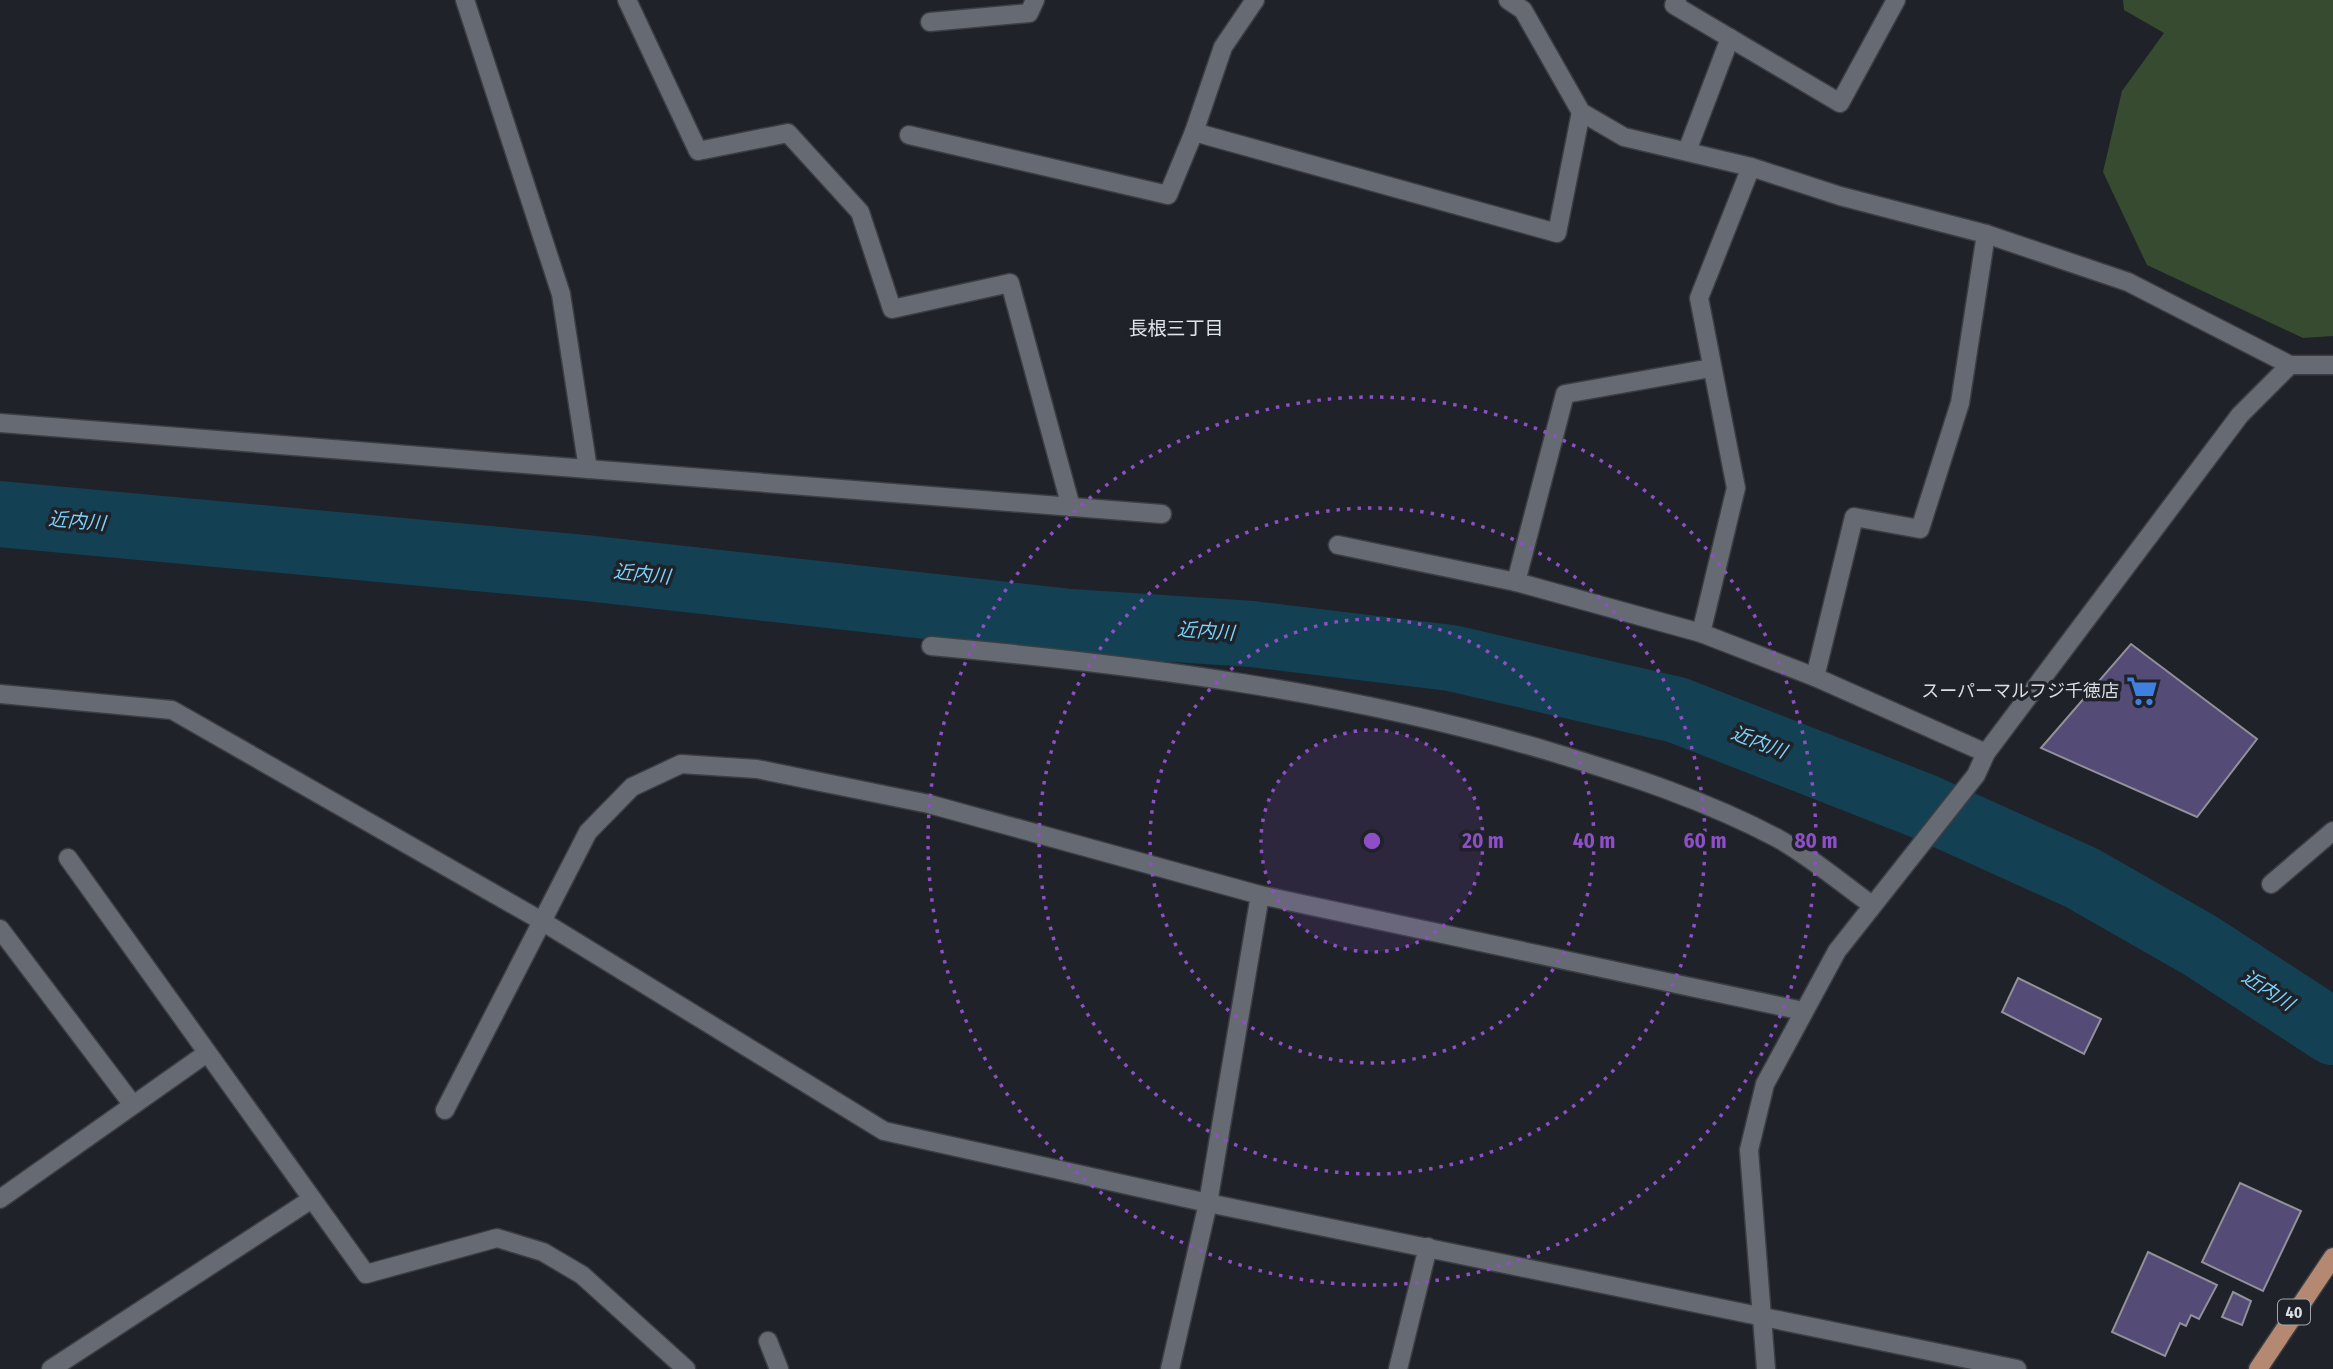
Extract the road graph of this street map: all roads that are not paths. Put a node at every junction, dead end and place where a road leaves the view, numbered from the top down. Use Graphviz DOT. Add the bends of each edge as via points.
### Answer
graph roads {
  1 [pos="465,0"];
  2 [pos="627,0"];
  3 [pos="1035,0"];
  4 [pos="1255,0"];
  5 [pos="1677,0"];
  6 [pos="1896,0"];
  7 [pos="1520,4"];
  8 [pos="930,22"];
  9 [pos="1730,38"];
  10 [pos="1581,112"];
  11 [pos="1194,132"];
  12 [pos="909,135"];
  13 [pos="1687,151"];
  14 [pos="1751,167"];
  15 [pos="1986,234"];
  16 [pos="2290,365"];
  17 [pos="2333,365"];
  18 [pos="1711,368"];
  19 [pos="0,422"];
  20 [pos="588,469"];
  21 [pos="1071,507"];
  22 [pos="1161,514"];
  23 [pos="1338,545"];
  24 [pos="1516,582"];
  25 [pos="1701,633"];
  26 [pos="931,646"];
  27 [pos="1815,677"];
  28 [pos="0,694"];
  29 [pos="1986,753"];
  30 [pos="2333,831"];
  31 [pos="68,858"];
  32 [pos="2271,884"];
  33 [pos="1260,895"];
  34 [pos="1872,905"];
  35 [pos="540,920"];
  36 [pos="0,929"];
  37 [pos="1803,1011"];
  38 [pos="207,1053"];
  39 [pos="133,1105"];
  40 [pos="445,1110"];
  41 [pos="0,1198"];
  42 [pos="312,1199"];
  43 [pos="1208,1203"];
  44 [pos="1428,1247"];
  45 [pos="2333,1258"];
  46 [pos="1763,1315"];
  47 [pos="768,1341"];
  48 [pos="51,1369"];
  49 [pos="686,1369"];
  50 [pos="779,1369"];
  51 [pos="1170,1369"];
  52 [pos="1398,1369"];
  53 [pos="1766,1369"];
  54 [pos="2017,1369"];
  55 [pos="2258,1369"];
  1 -- 20 [label="street" via="561,294"];
  2 -- 21 [label="street" via="698,151 788,133 860,212 892,309 1010,283"];
  3 -- 8 [label="street" via="1029,13"];
  4 -- 11 [label="street" via="1223,47"];
  5 -- 9 [label="street" via="1674,5"];
  6 -- 9 [label="street" via="1840,103"];
  7 -- 10 [label="street"];
  9 -- 13 [label="street"];
  10 -- 11 [label="street" via="1557,233"];
  10 -- 13 [label="street" via="1624,137"];
  11 -- 12 [label="street" via="1168,195"];
  13 -- 14 [label="street"];
  14 -- 15 [label="street" via="1840,197"];
  14 -- 18 [label="street" via="1699,298"];
  15 -- 16 [label="street" via="2128,282"];
  15 -- 27 [label="street" via="1960,403 1920,529 1854,517"];
  16 -- 17 [label="street"];
  16 -- 29 [label="street" via="2240,415"];
  18 -- 24 [label="street" via="1565,394"];
  18 -- 25 [label="street" via="1736,488"];
  19 -- 20 [label="street"];
  20 -- 21 [label="street"];
  21 -- 22 [label="street"];
  23 -- 24 [label="street"];
  24 -- 25 [label="street"];
  25 -- 27 [label="street"];
  26 -- 34 [label="street" via="1078,659 1306,693 1469,727 1648,781 1778,839"];
  27 -- 29 [label="street"];
  28 -- 35 [label="street" via="172,709"];
  29 -- 34 [label="street" via="1976,775"];
  30 -- 32 [label="street"];
  31 -- 38 [label="street"];
  33 -- 35 [label="street" via="929,804 757,769 681,764 632,787 588,832"];
  33 -- 37 [label="street"];
  33 -- 43 [label="street"];
  34 -- 37 [label="street" via="1837,951"];
  35 -- 40 [label="street"];
  35 -- 43 [label="street" via="884,1131"];
  36 -- 39 [label="street"];
  37 -- 46 [label="street" via="1765,1084 1749,1150"];
  38 -- 39 [label="street"];
  38 -- 42 [label="street"];
  39 -- 41 [label="street"];
  42 -- 48 [label="street"];
  42 -- 49 [label="street" via="366,1274 497,1238 543,1252 582,1275"];
  43 -- 44 [label="street"];
  43 -- 51 [label="street"];
  44 -- 46 [label="street"];
  44 -- 52 [label="street"];
  45 -- 55 [label="main road, 40"];
  46 -- 53 [label="street"];
  46 -- 54 [label="street"];
  47 -- 50 [label="street"];
}
